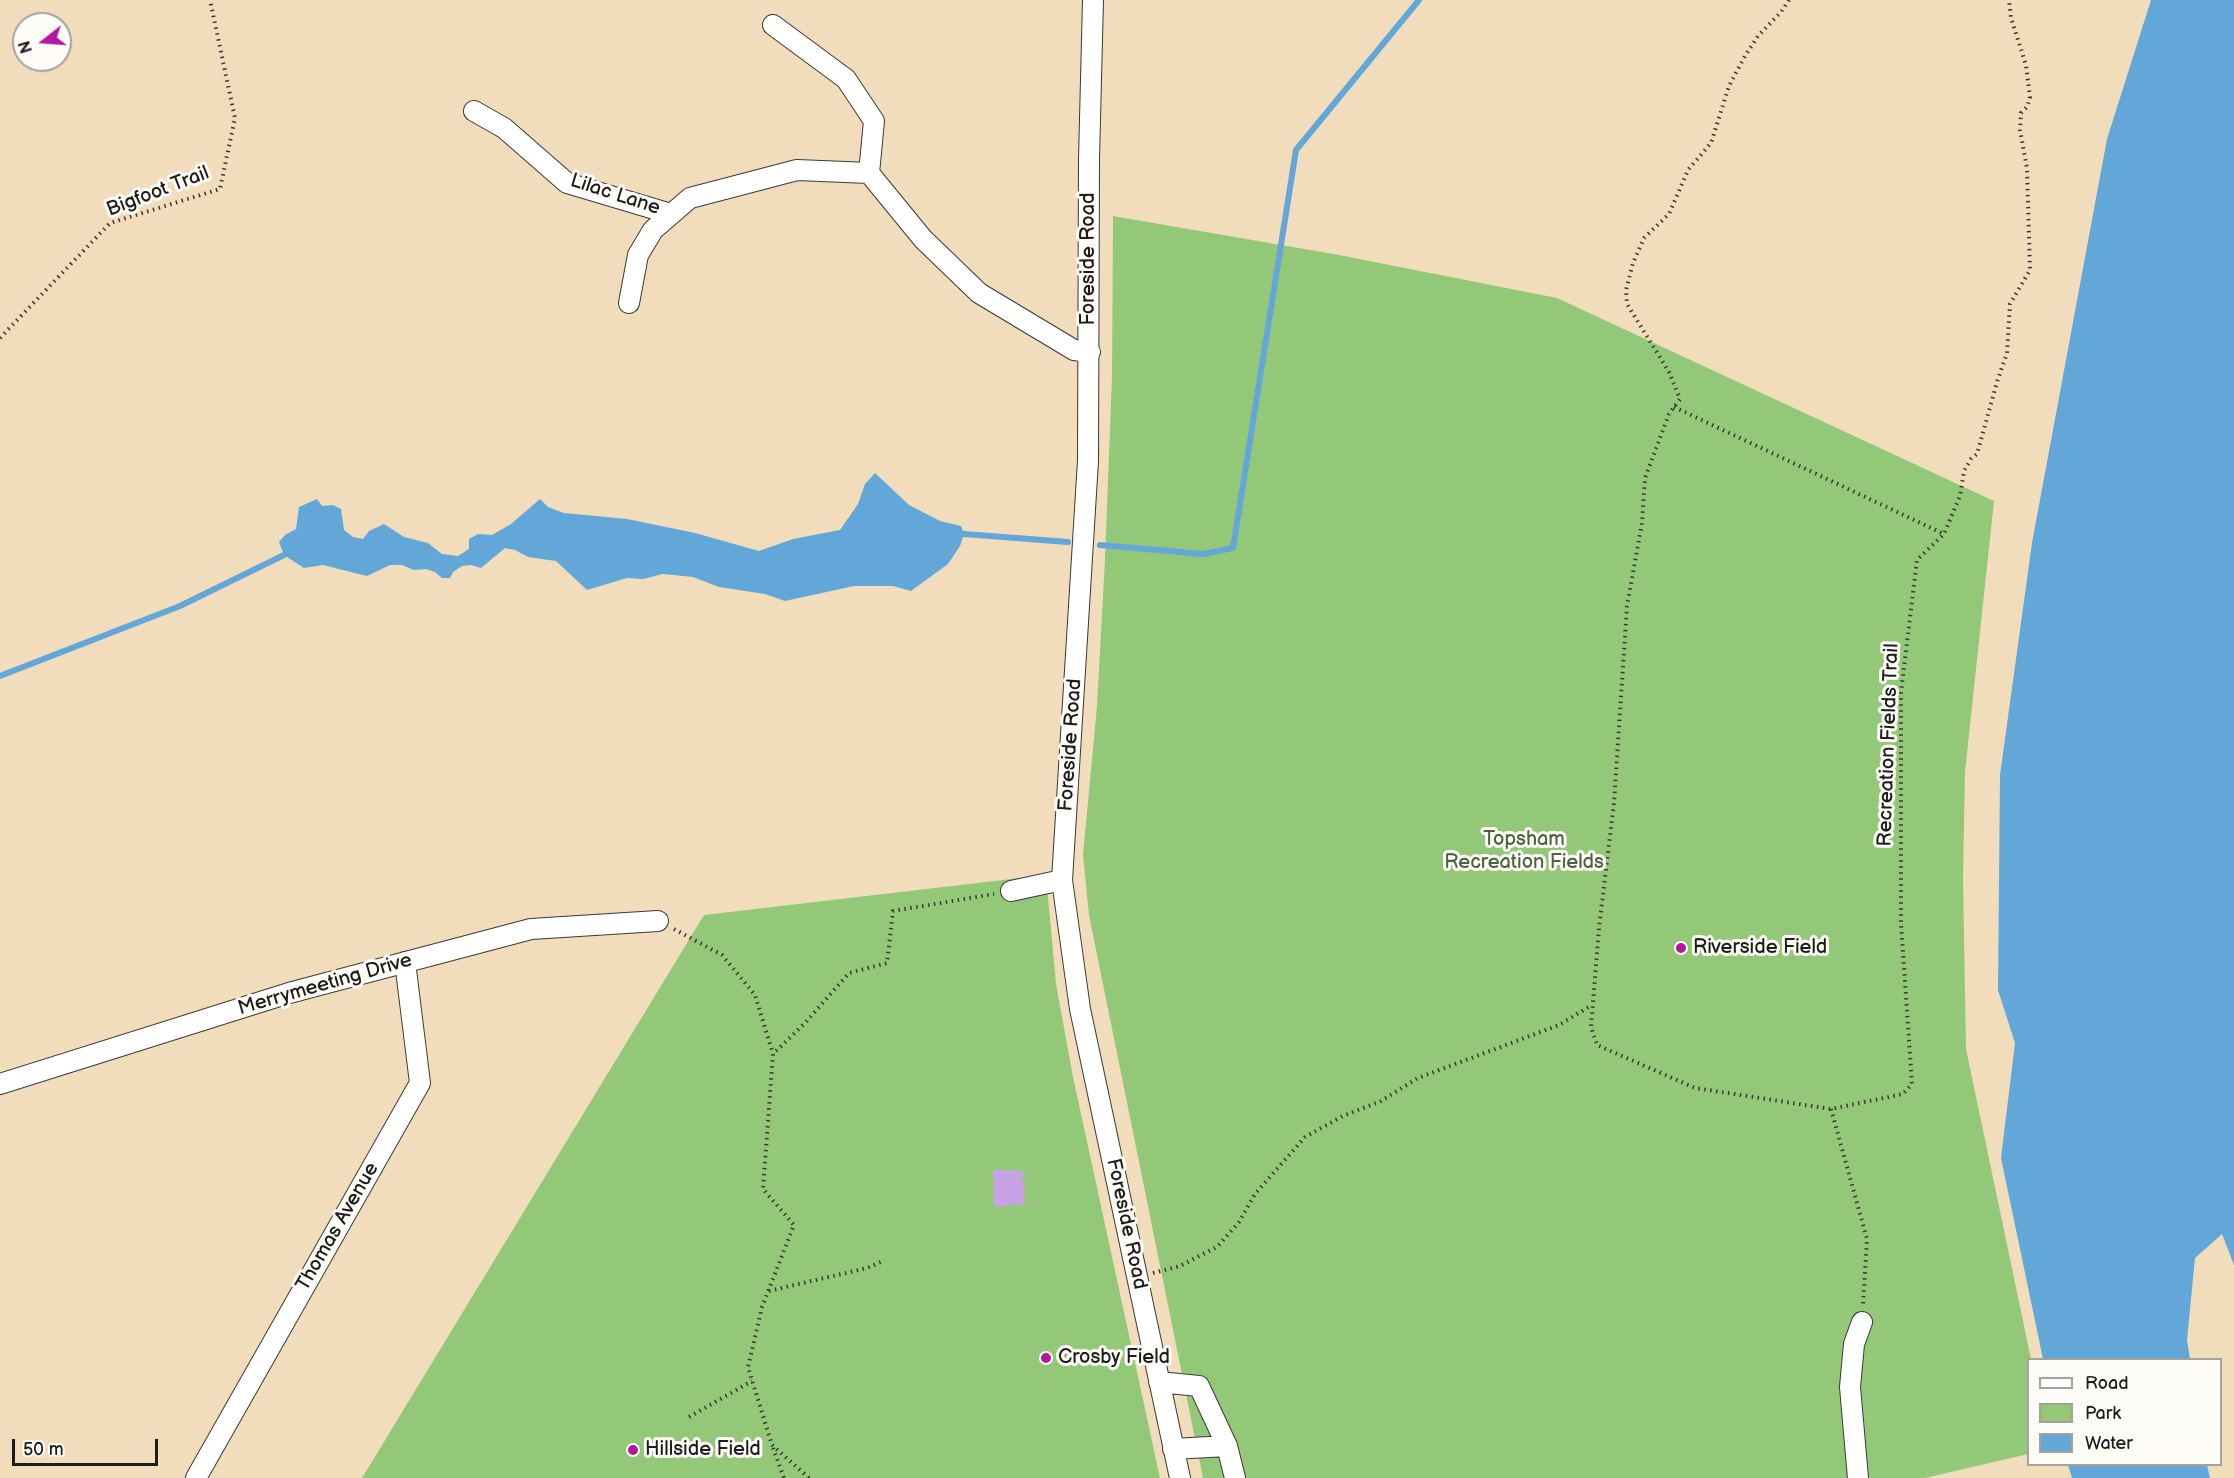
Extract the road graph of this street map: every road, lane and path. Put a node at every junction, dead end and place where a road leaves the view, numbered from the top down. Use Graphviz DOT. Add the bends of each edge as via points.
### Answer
graph roads {
  1 [pos="210,0"];
  2 [pos="1093,0"];
  3 [pos="1789,0"];
  4 [pos="2009,0"];
  5 [pos="773,25"];
  6 [pos="474,111"];
  7 [pos="869,173"];
  8 [pos="671,214"];
  9 [pos="629,303"];
  10 [pos="0,338"];
  11 [pos="1090,352"];
  12 [pos="1674,407"];
  13 [pos="1944,534"];
  14 [pos="1062,880"];
  15 [pos="1011,891"];
  16 [pos="658,921"];
  17 [pos="405,962"];
  18 [pos="1592,1005"];
  19 [pos="773,1054"];
  20 [pos="0,1084"];
  21 [pos="1831,1109"];
  22 [pos="883,1261"];
  23 [pos="1150,1274"];
  24 [pos="769,1291"];
  25 [pos="1862,1322"];
  26 [pos="752,1381"];
  27 [pos="1159,1382"];
  28 [pos="689,1417"];
  29 [pos="771,1445"];
  30 [pos="1227,1446"];
  31 [pos="1173,1449"];
  32 [pos="195,1478"];
  33 [pos="784,1478"];
  34 [pos="809,1478"];
  35 [pos="1180,1478"];
  36 [pos="1235,1478"];
  37 [pos="1858,1478"];
  1 -- 10 [label="path, Bigfoot Trail" via="236,118 220,189 110,223"];
  2 -- 11 [label="street, Foreside Road"];
  3 -- 12 [label="path, Recreation Fields Trail" via="1745,56 1729,86 1711,143 1688,170 1669,214 1644,238 1633,263 1627,303 1670,372 1680,399"];
  4 -- 13 [label="path, Recreation Fields Trail" via="2030,98 2021,113 2020,130 2026,168 2030,270 2010,304 2007,353 1991,411 1977,454 1964,471 1960,496"];
  5 -- 7 [label="street" via="846,79 874,121"];
  6 -- 8 [label="street, Lilac Lane" via="504,128 567,183"];
  7 -- 8 [label="street" via="797,170 690,198"];
  7 -- 11 [label="street" via="923,239 979,293 1074,350"];
  8 -- 9 [label="street" via="654,230 638,255"];
  11 -- 14 [label="street, Foreside Road" via="1088,461"];
  12 -- 13 [label="path"];
  12 -- 18 [label="path, Recreation Fields Trail" via="1645,478 1642,523 1627,606 1614,803"];
  13 -- 21 [label="path, Recreation Fields Trail" via="1917,560 1901,692 1901,923 1912,1084 1904,1094"];
  14 -- 15 [label="street"];
  14 -- 27 [label="street, Foreside Road" via="1080,1009"];
  15 -- 19 [label="path" via="893,911 887,963 849,973"];
  16 -- 17 [label="street, Merrymeeting Drive" via="531,929"];
  16 -- 19 [label="path" via="722,956 755,995"];
  17 -- 20 [label="street, Merrymeeting Drive" via="289,993"];
  17 -- 32 [label="street, Thomas Avenue" via="420,1083"];
  18 -- 21 [label="path, Recreation Fields Trail" via="1591,1027 1596,1045 1612,1053 1695,1088"];
  18 -- 23 [label="path" via="1559,1024 1418,1078 1382,1101 1305,1137 1255,1194 1239,1222 1217,1247 1180,1266"];
  19 -- 24 [label="path" via="763,1189 794,1225"];
  21 -- 25 [label="path" via="1867,1239"];
  22 -- 24 [label="path"];
  24 -- 26 [label="path" via="747,1367"];
  25 -- 37 [label="street" via="1854,1344 1850,1387"];
  26 -- 28 [label="path"];
  26 -- 29 [label="path"];
  27 -- 30 [label="street" via="1199,1386"];
  27 -- 31 [label="street, Foreside Road"];
  29 -- 33 [label="path"];
  29 -- 34 [label="path"];
  30 -- 31 [label="street"];
  30 -- 36 [label="street"];
  31 -- 35 [label="street, Foreside Road"];
}
